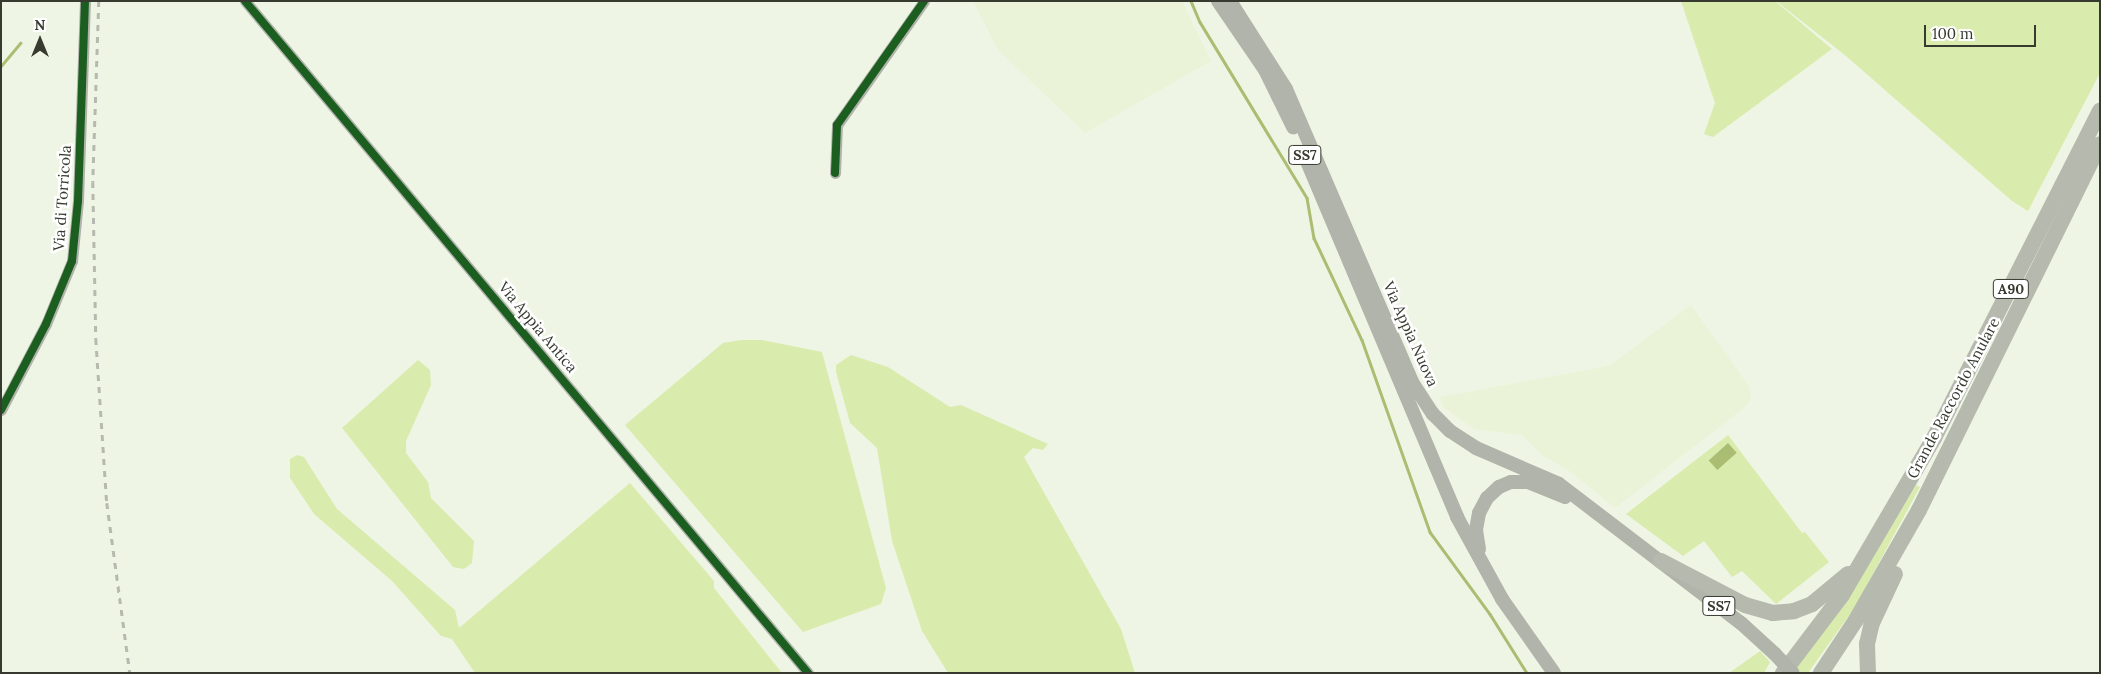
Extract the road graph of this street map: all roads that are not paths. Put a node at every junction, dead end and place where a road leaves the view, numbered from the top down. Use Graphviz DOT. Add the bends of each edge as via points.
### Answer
graph roads {
  1 [pos="85,1"];
  2 [pos="245,1"];
  3 [pos="924,1"];
  4 [pos="1218,1"];
  5 [pos="1230,1"];
  6 [pos="2100,111"];
  7 [pos="2100,144"];
  8 [pos="835,173"];
  9 [pos="1,410"];
  10 [pos="1578,499"];
  11 [pos="1903,539"];
  12 [pos="1661,562"];
  13 [pos="1860,565"];
  14 [pos="1482,566"];
  15 [pos="1538,651"];
  16 [pos="808,673"];
  17 [pos="1554,673"];
  18 [pos="1558,673"];
  19 [pos="1783,673"];
  20 [pos="1793,673"];
  21 [pos="1821,673"];
  22 [pos="1868,673"];
  1 -- 9 [label="street, Via di Torricola" via="72,261 46,324"];
  2 -- 16 [label="street, Via Appia Antica"];
  3 -- 8 [label="street" via="836,126"];
  4 -- 14 [label="main road, Via Appia Nuova / SS7" via="1257,57 1282,103 1452,504"];
  5 -- 10 [label="main road, Via Appia Nuova / SS7" via="1286,90 1420,396 1439,422 1464,441 1539,473"];
  6 -- 13 [label="highway, Grande Raccordo Anulare / A90" via="1950,409"];
  7 -- 11 [label="highway, Grande Raccordo Anulare / A90"];
  10 -- 12 [label="main road, Via Appia Nuova / SS7"];
  10 -- 14 [label="main road" via="1568,499 1528,482 1512,482 1499,487 1484,503 1477,520"];
  11 -- 21 [label="highway, Grande Raccordo Anulare / A90"];
  11 -- 22 [label="highway" via="1901,560 1870,628"];
  12 -- 13 [label="highway" via="1745,605 1780,613 1816,602"];
  12 -- 20 [label="main road, Via Appia Nuova / SS7, bridge" via="1752,632"];
  13 -- 19 [label="highway, Grande Raccordo Anulare / A90"];
  14 -- 15 [label="main road, Via Appia Nuova / SS7"];
  15 -- 17 [label="main road, Via Appia Nuova / SS7"];
  15 -- 18 [label="street, Via Appia Nuova"];
}
